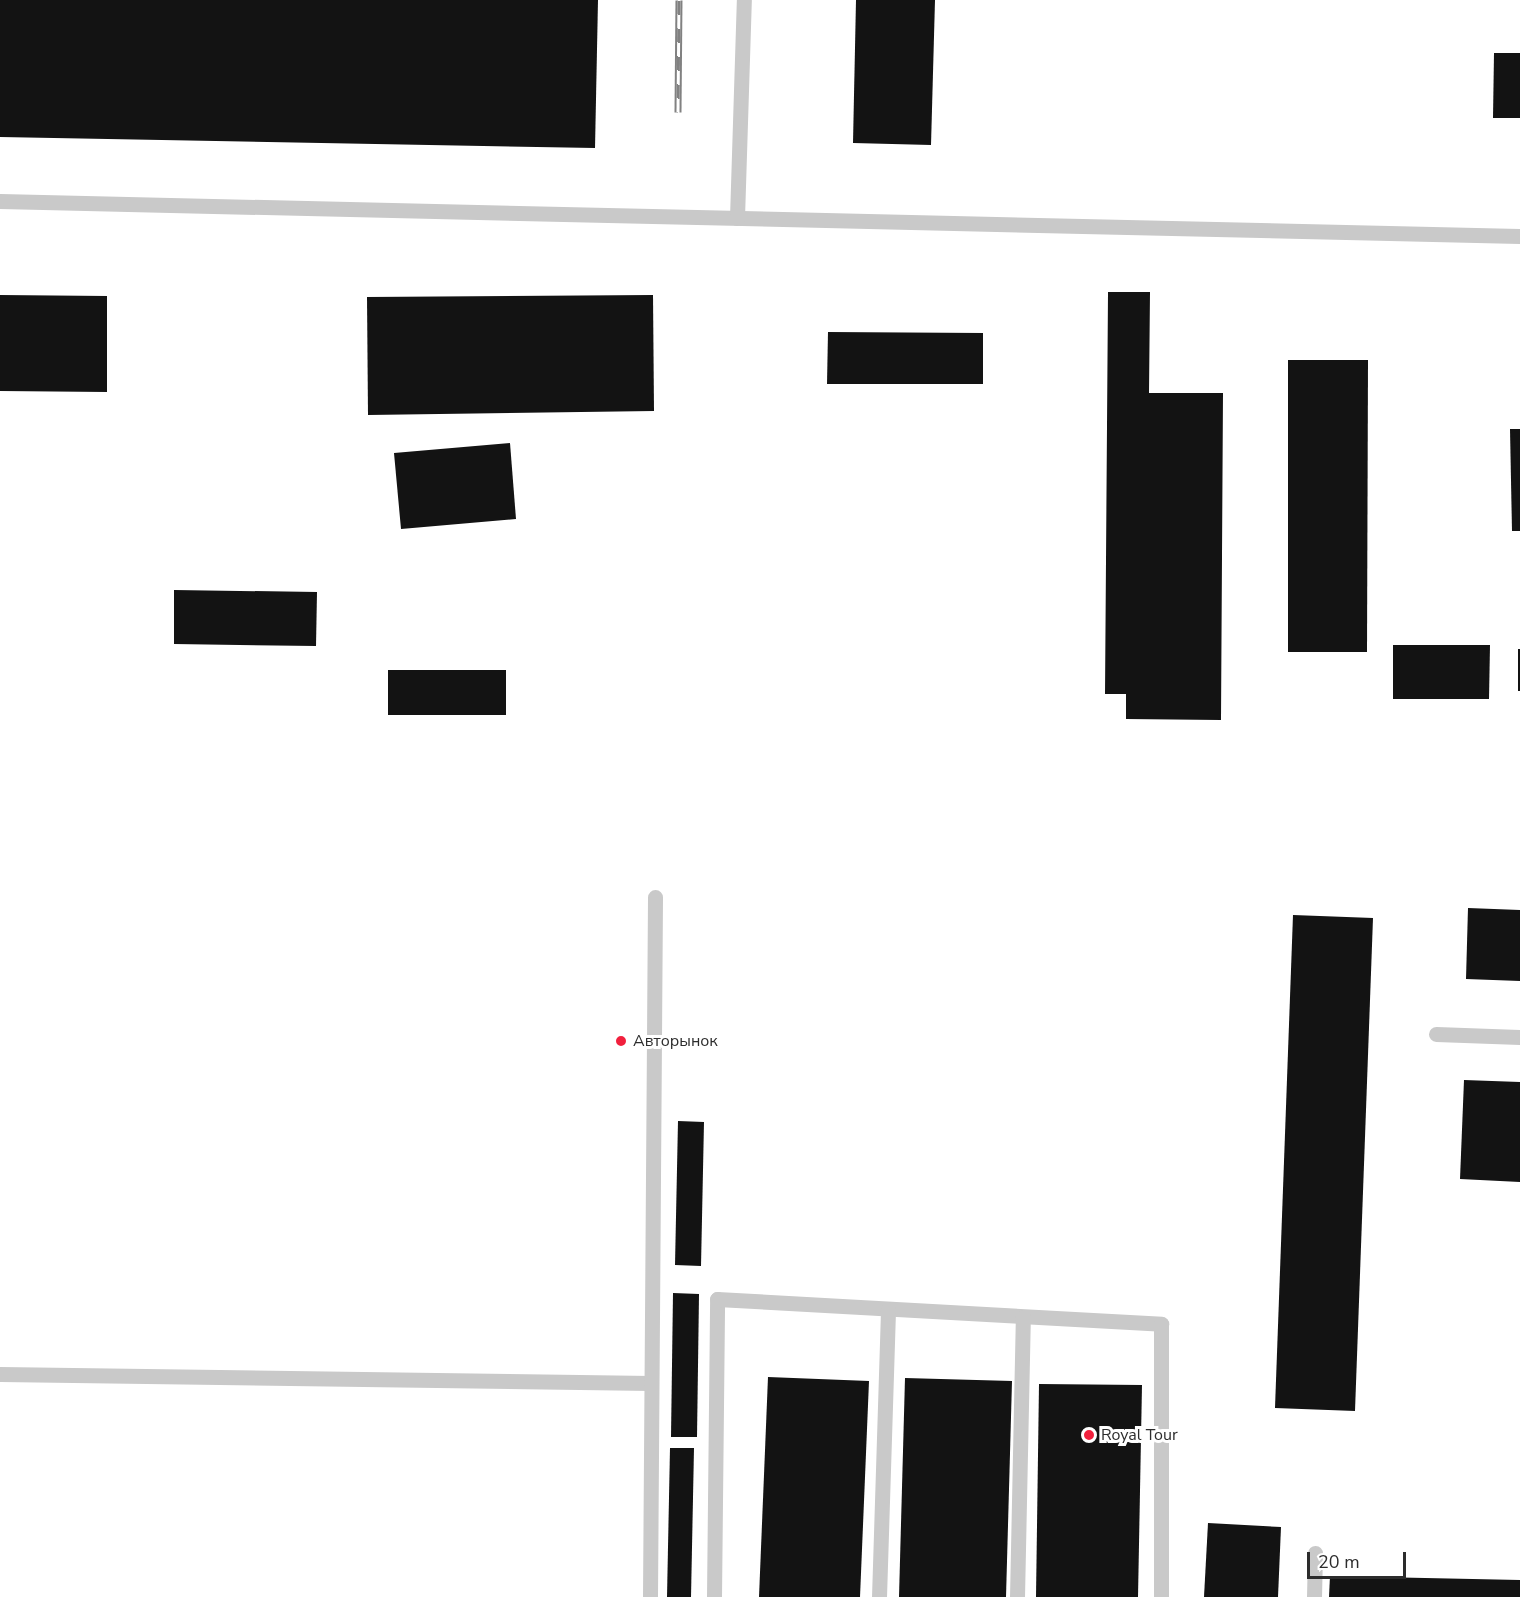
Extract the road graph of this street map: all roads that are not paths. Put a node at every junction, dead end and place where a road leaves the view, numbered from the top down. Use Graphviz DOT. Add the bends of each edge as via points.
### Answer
graph roads {
  1 [pos="744,0"];
  2 [pos="0,201"];
  3 [pos="737,218"];
  4 [pos="1520,237"];
  5 [pos="655,897"];
  6 [pos="1436,1034"];
  7 [pos="1520,1037"];
  8 [pos="888,1309"];
  9 [pos="1023,1317"];
  10 [pos="0,1374"];
  11 [pos="651,1383"];
  12 [pos="1315,1552"];
  13 [pos="650,1597"];
  14 [pos="714,1597"];
  15 [pos="879,1597"];
  16 [pos="1017,1597"];
  17 [pos="1161,1597"];
  18 [pos="1314,1597"];
  1 -- 3 [label="lane"];
  2 -- 3 [label="lane"];
  3 -- 4 [label="lane"];
  5 -- 11 [label="lane"];
  6 -- 7 [label="lane"];
  8 -- 9 [label="lane"];
  8 -- 14 [label="lane" via="717,1299"];
  8 -- 15 [label="lane"];
  9 -- 16 [label="lane"];
  9 -- 17 [label="lane" via="1161,1324"];
  10 -- 11 [label="lane"];
  11 -- 13 [label="lane"];
  12 -- 18 [label="lane"];
}
